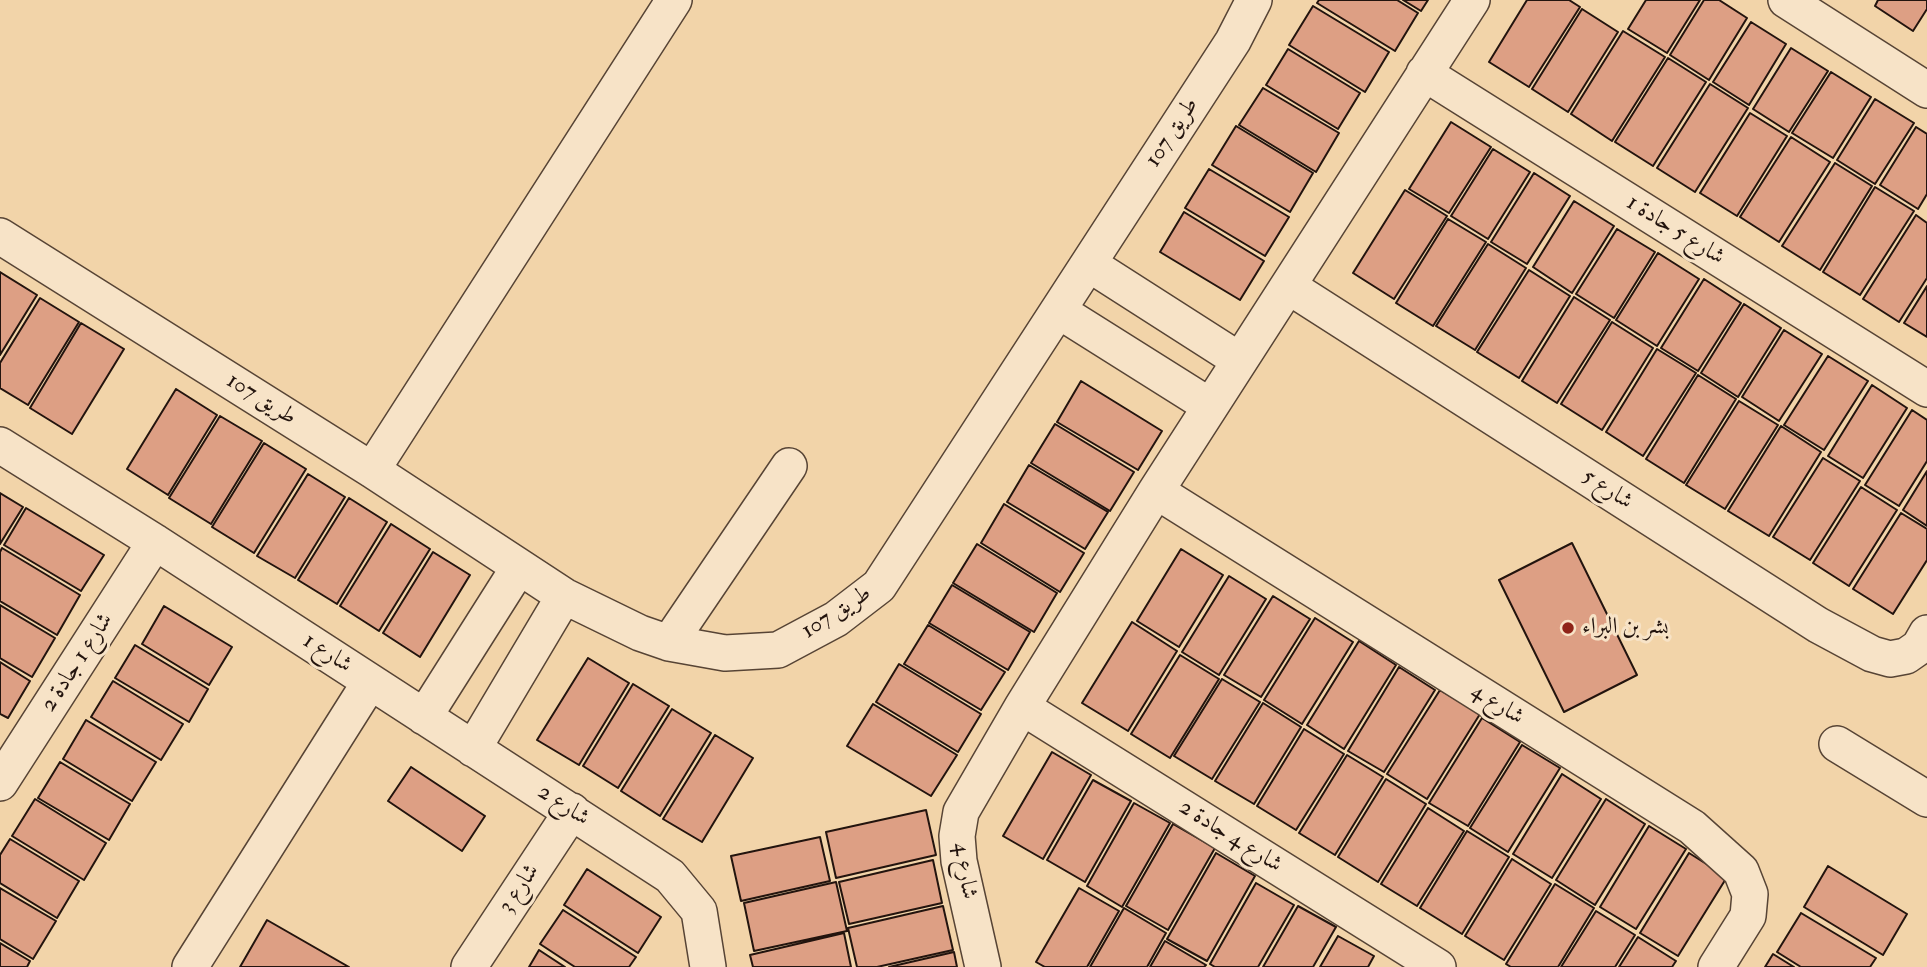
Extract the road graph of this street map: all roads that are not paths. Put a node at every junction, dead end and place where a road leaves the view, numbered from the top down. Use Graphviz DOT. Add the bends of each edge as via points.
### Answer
graph roads {
  1 [pos="674,0"];
  2 [pos="1254,0"];
  3 [pos="1472,0"];
  4 [pos="1786,0"];
  5 [pos="1424,73"];
  6 [pos="1927,90"];
  7 [pos="0,236"];
  8 [pos="1088,264"];
  9 [pos="1288,286"];
  10 [pos="1059,311"];
  11 [pos="1239,360"];
  12 [pos="1927,389"];
  13 [pos="1210,406"];
  14 [pos="0,445"];
  15 [pos="789,466"];
  16 [pos="372,470"];
  17 [pos="1156,491"];
  18 [pos="155,542"];
  19 [pos="519,567"];
  20 [pos="564,596"];
  21 [pos="1927,633"];
  22 [pos="669,643"];
  23 [pos="370,682"];
  24 [pos="1022,707"];
  25 [pos="424,717"];
  26 [pos="1837,744"];
  27 [pos="473,749"];
  28 [pos="0,783"];
  29 [pos="1927,799"];
  30 [pos="572,811"];
  31 [pos="190,967"];
  32 [pos="469,967"];
  33 [pos="709,967"];
  34 [pos="983,967"];
  35 [pos="1438,967"];
  36 [pos="1716,967"];
  1 -- 16 [label="street"];
  2 -- 8 [label="street, طريق 107" via="1233,41"];
  3 -- 5 [label="street"];
  4 -- 6 [label="street"];
  5 -- 9 [label="street"];
  5 -- 12 [label="street, شارع 5 جادة 1"];
  7 -- 16 [label="street, طريق 107"];
  8 -- 10 [label="street, طريق 107"];
  8 -- 11 [label="street"];
  9 -- 11 [label="street"];
  9 -- 21 [label="street, شارع 5" via="1818,625 1890,659 1906,656"];
  10 -- 13 [label="street"];
  10 -- 22 [label="street, طريق 107" via="879,586 836,619 778,650 725,653"];
  11 -- 13 [label="street, شارع 4"];
  13 -- 17 [label="street, شارع 4"];
  14 -- 18 [label="street, شارع 1"];
  15 -- 22 [label="street"];
  16 -- 19 [label="street, طريق 107"];
  17 -- 24 [label="street, شارع 4"];
  17 -- 36 [label="street, شارع 4" via="1692,827 1741,871 1750,894 1748,916"];
  18 -- 23 [label="street, شارع 1"];
  18 -- 28 [label="street, شارع 1 جادة 2"];
  19 -- 20 [label="street, طريق 107"];
  19 -- 25 [label="street"];
  20 -- 22 [label="street, طريق 107"];
  20 -- 27 [label="street"];
  23 -- 25 [label="street, شارع 2"];
  23 -- 31 [label="street, شارع 1"];
  24 -- 34 [label="street, شارع 4" via="961,812 957,836"];
  24 -- 35 [label="street, شارع 4 جادة 2"];
  25 -- 27 [label="street, شارع 2"];
  26 -- 29 [label="street"];
  27 -- 30 [label="street, شارع 2"];
  30 -- 32 [label="street, شارع 3"];
  30 -- 33 [label="street, شارع 2" via="670,876 699,911"];
}
